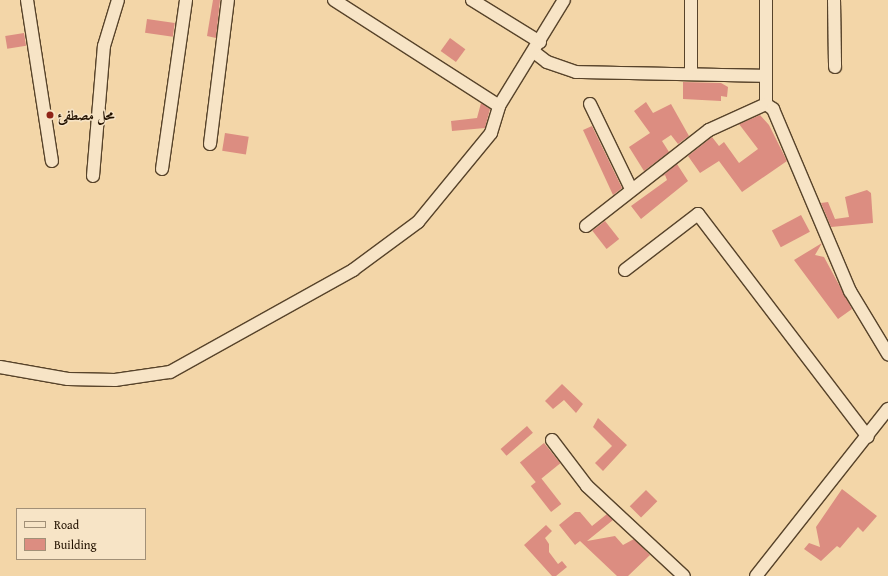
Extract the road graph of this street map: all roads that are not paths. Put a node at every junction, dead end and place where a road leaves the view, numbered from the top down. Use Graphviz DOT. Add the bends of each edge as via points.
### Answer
graph roads {
  1 [pos="27,0"];
  2 [pos="118,0"];
  3 [pos="186,0"];
  4 [pos="228,0"];
  5 [pos="334,0"];
  6 [pos="472,0"];
  7 [pos="564,0"];
  8 [pos="691,0"];
  9 [pos="766,0"];
  10 [pos="834,0"];
  11 [pos="537,47"];
  12 [pos="835,67"];
  13 [pos="690,74"];
  14 [pos="766,76"];
  15 [pos="590,104"];
  16 [pos="766,104"];
  17 [pos="499,106"];
  18 [pos="210,144"];
  19 [pos="52,161"];
  20 [pos="162,170"];
  21 [pos="93,176"];
  22 [pos="631,189"];
  23 [pos="586,226"];
  24 [pos="625,270"];
  25 [pos="888,354"];
  26 [pos="0,367"];
  27 [pos="888,409"];
  28 [pos="868,437"];
  29 [pos="552,440"];
  30 [pos="684,576"];
  31 [pos="756,576"];
  1 -- 19 [label="street"];
  2 -- 21 [label="street" via="104,46"];
  3 -- 20 [label="street"];
  4 -- 18 [label="street"];
  5 -- 17 [label="street"];
  6 -- 11 [label="street"];
  7 -- 11 [label="street"];
  8 -- 13 [label="street"];
  9 -- 14 [label="street"];
  10 -- 12 [label="street"];
  11 -- 13 [label="street" via="547,62 576,72"];
  11 -- 17 [label="street"];
  13 -- 14 [label="street"];
  14 -- 16 [label="street"];
  15 -- 22 [label="street"];
  16 -- 22 [label="street" via="709,130"];
  16 -- 25 [label="street" via="773,109 850,291"];
  17 -- 26 [label="street" via="490,133 418,222 353,270 205,355 170,372 115,380 68,379"];
  22 -- 23 [label="street"];
  24 -- 28 [label="street" via="698,214"];
  27 -- 28 [label="street"];
  28 -- 31 [label="street"];
  29 -- 30 [label="street" via="587,486"];
}
